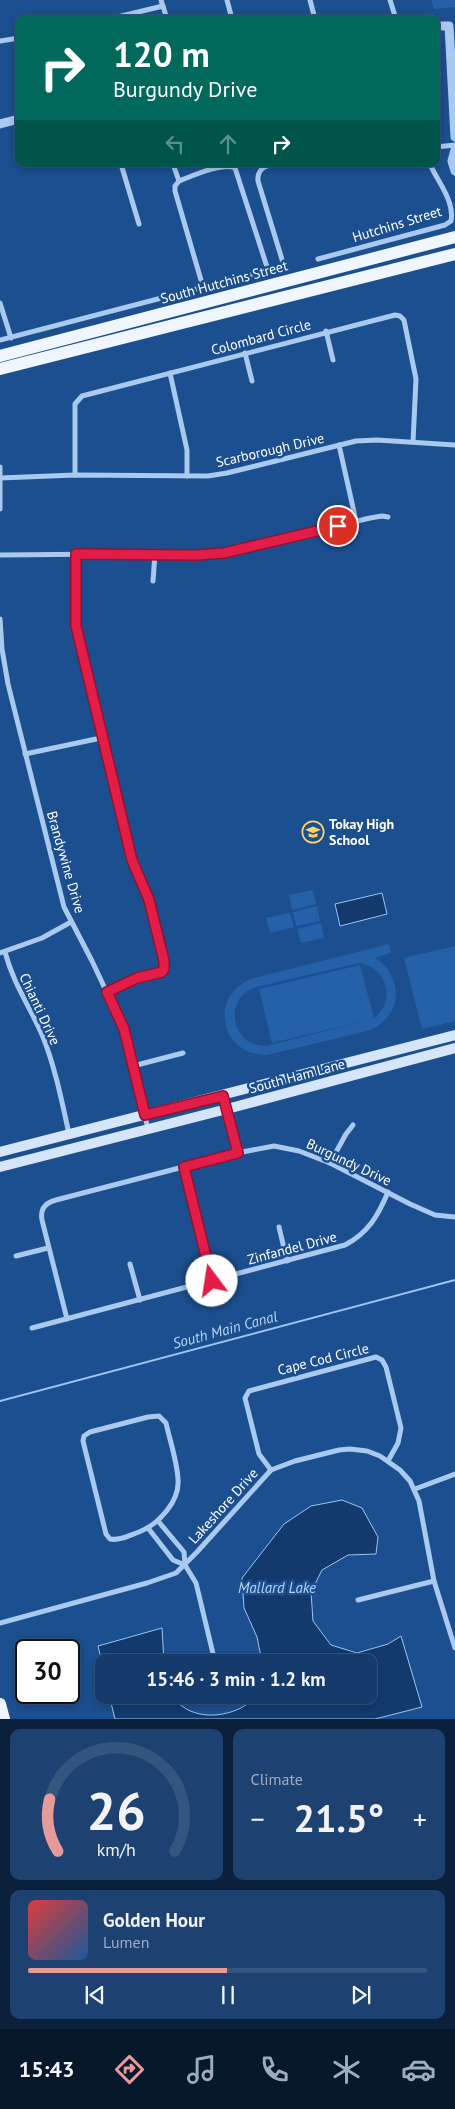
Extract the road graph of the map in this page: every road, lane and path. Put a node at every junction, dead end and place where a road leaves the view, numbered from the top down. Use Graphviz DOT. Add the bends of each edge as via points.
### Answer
graph roads {
  1 [pos="161,0"];
  2 [pos="227,0"];
  3 [pos="310,0"];
  4 [pos="390,0"];
  5 [pos="163,6"];
  6 [pos="126,15"];
  7 [pos="166,15"];
  8 [pos="231,15"];
  9 [pos="314,15"];
  10 [pos="395,15"];
  11 [pos="440,26"];
  12 [pos="15,39"];
  13 [pos="0,42"];
  14 [pos="453,74"];
  15 [pos="15,120"];
  16 [pos="0,124"];
  17 [pos="455,137"];
  18 [pos="455,145"];
  19 [pos="440,147"];
  20 [pos="455,150"];
  21 [pos="122,167"];
  22 [pos="174,167"];
  23 [pos="220,167"];
  24 [pos="234,167"];
  25 [pos="265,167"];
  26 [pos="432,167"];
  27 [pos="455,171"];
  28 [pos="179,181"];
  29 [pos="139,224"];
  30 [pos="455,237"];
  31 [pos="455,254"];
  32 [pos="318,259"];
  33 [pos="268,270"];
  34 [pos="203,288"];
  35 [pos="0,303"];
  36 [pos="326,331"];
  37 [pos="11,338"];
  38 [pos="0,340"];
  39 [pos="245,353"];
  40 [pos="0,356"];
  41 [pos="333,360"];
  42 [pos="0,369"];
  43 [pos="170,373"];
  44 [pos="252,381"];
  45 [pos="413,442"];
  46 [pos="339,445"];
  47 [pos="455,445"];
  48 [pos="0,467"];
  49 [pos="75,476"];
  50 [pos="187,476"];
  51 [pos="0,478"];
  52 [pos="0,509"];
  53 [pos="388,517"];
  54 [pos="356,521"];
  55 [pos="76,554"];
  56 [pos="155,554"];
  57 [pos="0,556"];
  58 [pos="153,581"];
  59 [pos="0,619"];
  60 [pos="101,738"];
  61 [pos="25,754"];
  62 [pos="71,922"];
  63 [pos="3,953"];
  64 [pos="107,992"];
  65 [pos="455,1034"];
  66 [pos="455,1048"];
  67 [pos="183,1053"];
  68 [pos="133,1066"];
  69 [pos="223,1096"];
  70 [pos="227,1109"];
  71 [pos="145,1115"];
  72 [pos="353,1125"];
  73 [pos="148,1130"];
  74 [pos="69,1134"];
  75 [pos="0,1152"];
  76 [pos="238,1153"];
  77 [pos="330,1163"];
  78 [pos="0,1167"];
  79 [pos="184,1167"];
  80 [pos="388,1192"];
  81 [pos="455,1217"];
  82 [pos="279,1227"];
  83 [pos="48,1248"];
  84 [pos="16,1256"];
  85 [pos="287,1261"];
  86 [pos="130,1264"];
  87 [pos="212,1281"];
  88 [pos="140,1300"];
  89 [pos="67,1318"];
  90 [pos="32,1328"];
  91 [pos="388,1461"];
  92 [pos="270,1470"];
  93 [pos="455,1474"];
  94 [pos="415,1489"];
  95 [pos="158,1521"];
  96 [pos="148,1528"];
  97 [pos="185,1565"];
  98 [pos="434,1581"];
  99 [pos="358,1600"];
  100 [pos="0,1623"];
  101 [pos="455,1648"];
  102 [pos="213,1654"];
  1 -- 5 [label="street"];
  2 -- 8 [label="street"];
  3 -- 9 [label="street"];
  4 -- 10 [label="street"];
  5 -- 6 [label="street"];
  5 -- 7 [label="street"];
  11 -- 14 [label="street" via="449,26"];
  12 -- 13 [label="street"];
  14 -- 17 [label="street"];
  15 -- 16 [label="street"];
  18 -- 19 [label="street"];
  20 -- 27 [label="street" via="452,161"];
  21 -- 29 [label="street"];
  22 -- 28 [label="street"];
  23 -- 28 [label="street"];
  24 -- 33 [label="street"];
  25 -- 33 [label="street" via="258,181 284,266"];
  26 -- 32 [label="street, Hutchins Street" via="452,202 451,221"];
  28 -- 34 [label="street" via="175,191"];
  30 -- 40 [label="main road, South Hutchins Street"];
  31 -- 42 [label="main road, South Hutchins Street"];
  33 -- 34 [label="street"];
  34 -- 37 [label="street"];
  35 -- 37 [label="street"];
  36 -- 39 [label="street, Colombard Circle"];
  36 -- 41 [label="street"];
  36 -- 45 [label="street, Colombard Circle" via="395,315 404,320 416,379"];
  37 -- 38 [label="street"];
  39 -- 43 [label="street, Colombard Circle"];
  39 -- 44 [label="street"];
  43 -- 49 [label="street, Colombard Circle" via="77,399"];
  43 -- 50 [label="street" via="187,450"];
  45 -- 46 [label="street, Scarborough Drive" via="377,440"];
  45 -- 47 [label="street, Scarborough Drive"];
  46 -- 50 [label="street, Scarborough Drive" via="227,473"];
  46 -- 54 [label="street"];
  48 -- 51 [label="street"];
  49 -- 50 [label="street, Scarborough Drive"];
  49 -- 51 [label="street, Scarborough Drive"];
  51 -- 52 [label="street"];
  53 -- 54 [label="street"];
  54 -- 56 [label="street" via="224,553"];
  55 -- 56 [label="street"];
  55 -- 57 [label="street"];
  55 -- 60 [label="street" via="76,626"];
  56 -- 58 [label="street"];
  59 -- 61 [label="street, Brandywine Drive" via="8,684"];
  60 -- 61 [label="street"];
  60 -- 64 [label="street" via="132,860 149,900 164,969"];
  61 -- 62 [label="street, Brandywine Drive" via="64,907"];
  62 -- 63 [label="street" via="42,938"];
  62 -- 64 [label="street, Brandywine Drive"];
  63 -- 74 [label="street, Chianti Drive" via="42,1035"];
  64 -- 68 [label="street, Brandywine Drive" via="124,1029"];
  65 -- 69 [label="main road, South Ham Lane"];
  66 -- 70 [label="main road, South Ham Lane"];
  67 -- 68 [label="street"];
  68 -- 71 [label="street, Brandywine Drive"];
  69 -- 70 [label="street"];
  69 -- 71 [label="main road, South Ham Lane"];
  70 -- 73 [label="main road, South Ham Lane"];
  70 -- 76 [label="street"];
  71 -- 73 [label="street, Brandywine Drive"];
  71 -- 74 [label="main road, South Ham Lane"];
  72 -- 77 [label="street"];
  73 -- 78 [label="main road, South Ham Lane"];
  74 -- 75 [label="main road, South Ham Lane"];
  76 -- 77 [label="street, Burgundy Drive" via="286,1147"];
  76 -- 79 [label="street, Burgundy Drive"];
  77 -- 80 [label="street, Burgundy Drive"];
  79 -- 83 [label="street, Burgundy Drive" via="46,1204 41,1216"];
  79 -- 87 [label="street"];
  80 -- 81 [label="street, Burgundy Drive" via="435,1215"];
  80 -- 85 [label="street, Zinfandel Drive" via="374,1222 356,1239"];
  82 -- 85 [label="street"];
  83 -- 84 [label="street"];
  83 -- 89 [label="street"];
  85 -- 87 [label="street, Zinfandel Drive"];
  86 -- 88 [label="street"];
  87 -- 88 [label="street, Zinfandel Drive"];
  88 -- 89 [label="street, Zinfandel Drive"];
  89 -- 90 [label="street, Zinfandel Drive"];
  91 -- 92 [label="street, Lakeshore Drive" via="367,1451 350,1449"];
  91 -- 92 [label="street, Cape Cod Circle" via="398,1443 401,1428 386,1367 376,1357 249,1391 245,1398 259,1454"];
  91 -- 94 [label="street, Lakeshore Drive"];
  92 -- 97 [label="street, Lakeshore Drive"];
  93 -- 94 [label="street"];
  94 -- 98 [label="street, Lakeshore Drive"];
  95 -- 96 [label="street"];
  95 -- 96 [label="street" via="178,1487 165,1419 148,1417 87,1433 83,1441 108,1536 114,1540"];
  95 -- 97 [label="street" via="184,1552"];
  96 -- 97 [label="street" via="174,1560"];
  97 -- 100 [label="street, Lakeshore Drive" via="162,1579"];
  97 -- 102 [label="street" via="196,1583"];
  98 -- 99 [label="street"];
  98 -- 101 [label="street, Lakeshore Drive"];
}
